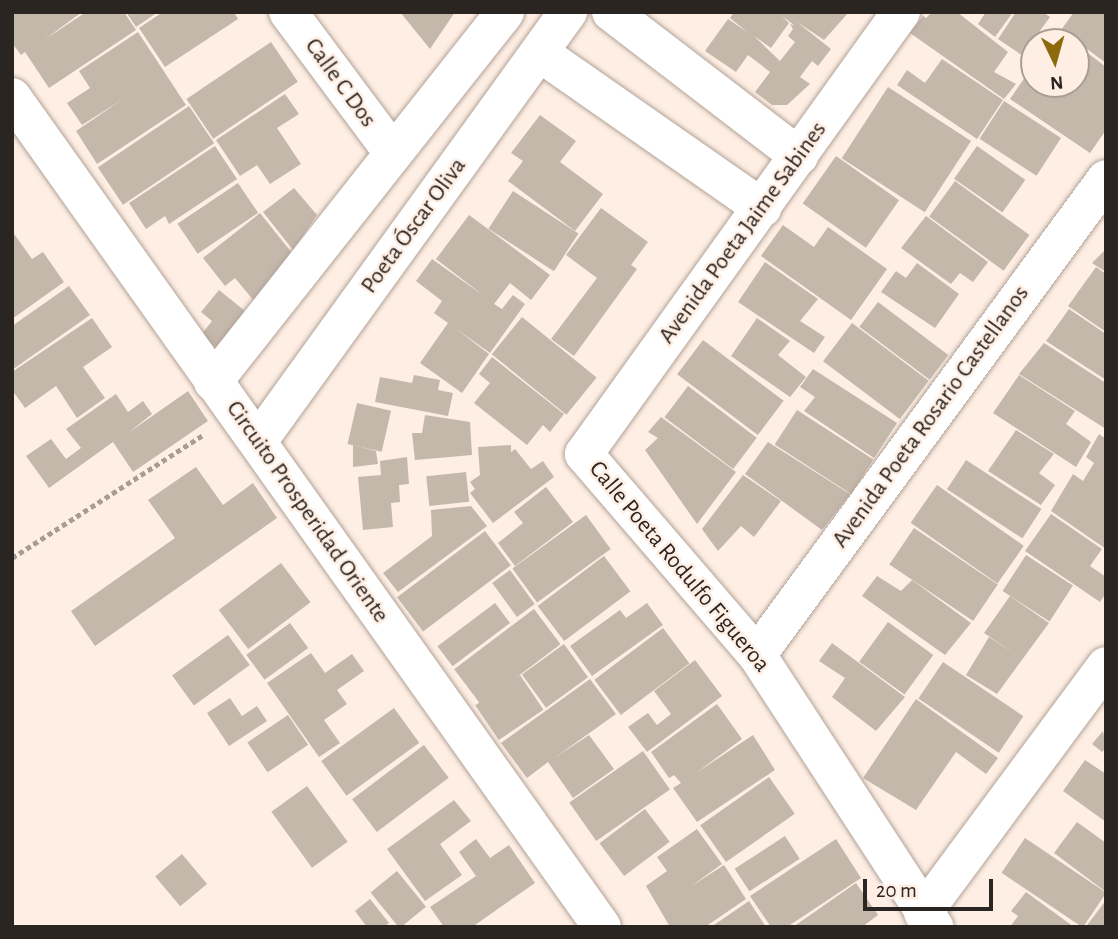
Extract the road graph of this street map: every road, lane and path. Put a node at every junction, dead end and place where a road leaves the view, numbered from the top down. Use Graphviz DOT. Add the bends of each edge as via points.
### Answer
graph roads {
  1 [pos="288,12"];
  2 [pos="505,12"];
  3 [pos="568,12"];
  4 [pos="611,12"];
  5 [pos="901,12"];
  6 [pos="540,53"];
  7 [pos="12,97"];
  8 [pos="393,153"];
  9 [pos="799,156"];
  10 [pos="1100,199"];
  11 [pos="762,208"];
  12 [pos="212,382"];
  13 [pos="249,427"];
  14 [pos="584,454"];
  15 [pos="12,558"];
  16 [pos="757,656"];
  17 [pos="1106,666"];
  18 [pos="929,920"];
  19 [pos="602,927"];
  1 -- 8 [label="street, Calle C Dos"];
  2 -- 8 [label="street"];
  3 -- 6 [label="street, Poeta Óscar Oliva"];
  4 -- 9 [label="street"];
  5 -- 9 [label="street, Avenida Poeta Jaime Sabines"];
  6 -- 11 [label="street"];
  6 -- 13 [label="street, Poeta Óscar Oliva"];
  7 -- 12 [label="street, Circuito Prosperidad Oriente"];
  8 -- 12 [label="street"];
  9 -- 11 [label="street, Avenida Poeta Jaime Sabines"];
  10 -- 16 [label="street, Avenida Poeta Rosario Castellanos"];
  11 -- 14 [label="street, Avenida Poeta Jaime Sabines"];
  12 -- 13 [label="street, Circuito Prosperidad Oriente"];
  13 -- 15 [label="path"];
  13 -- 19 [label="street, Circuito Prosperidad Oriente" via="544,851"];
  14 -- 16 [label="street, Calle Poeta Rodulfo Figueroa"];
  16 -- 18 [label="street, Calle Poeta Rodulfo Figueroa"];
  17 -- 18 [label="street"];
}
